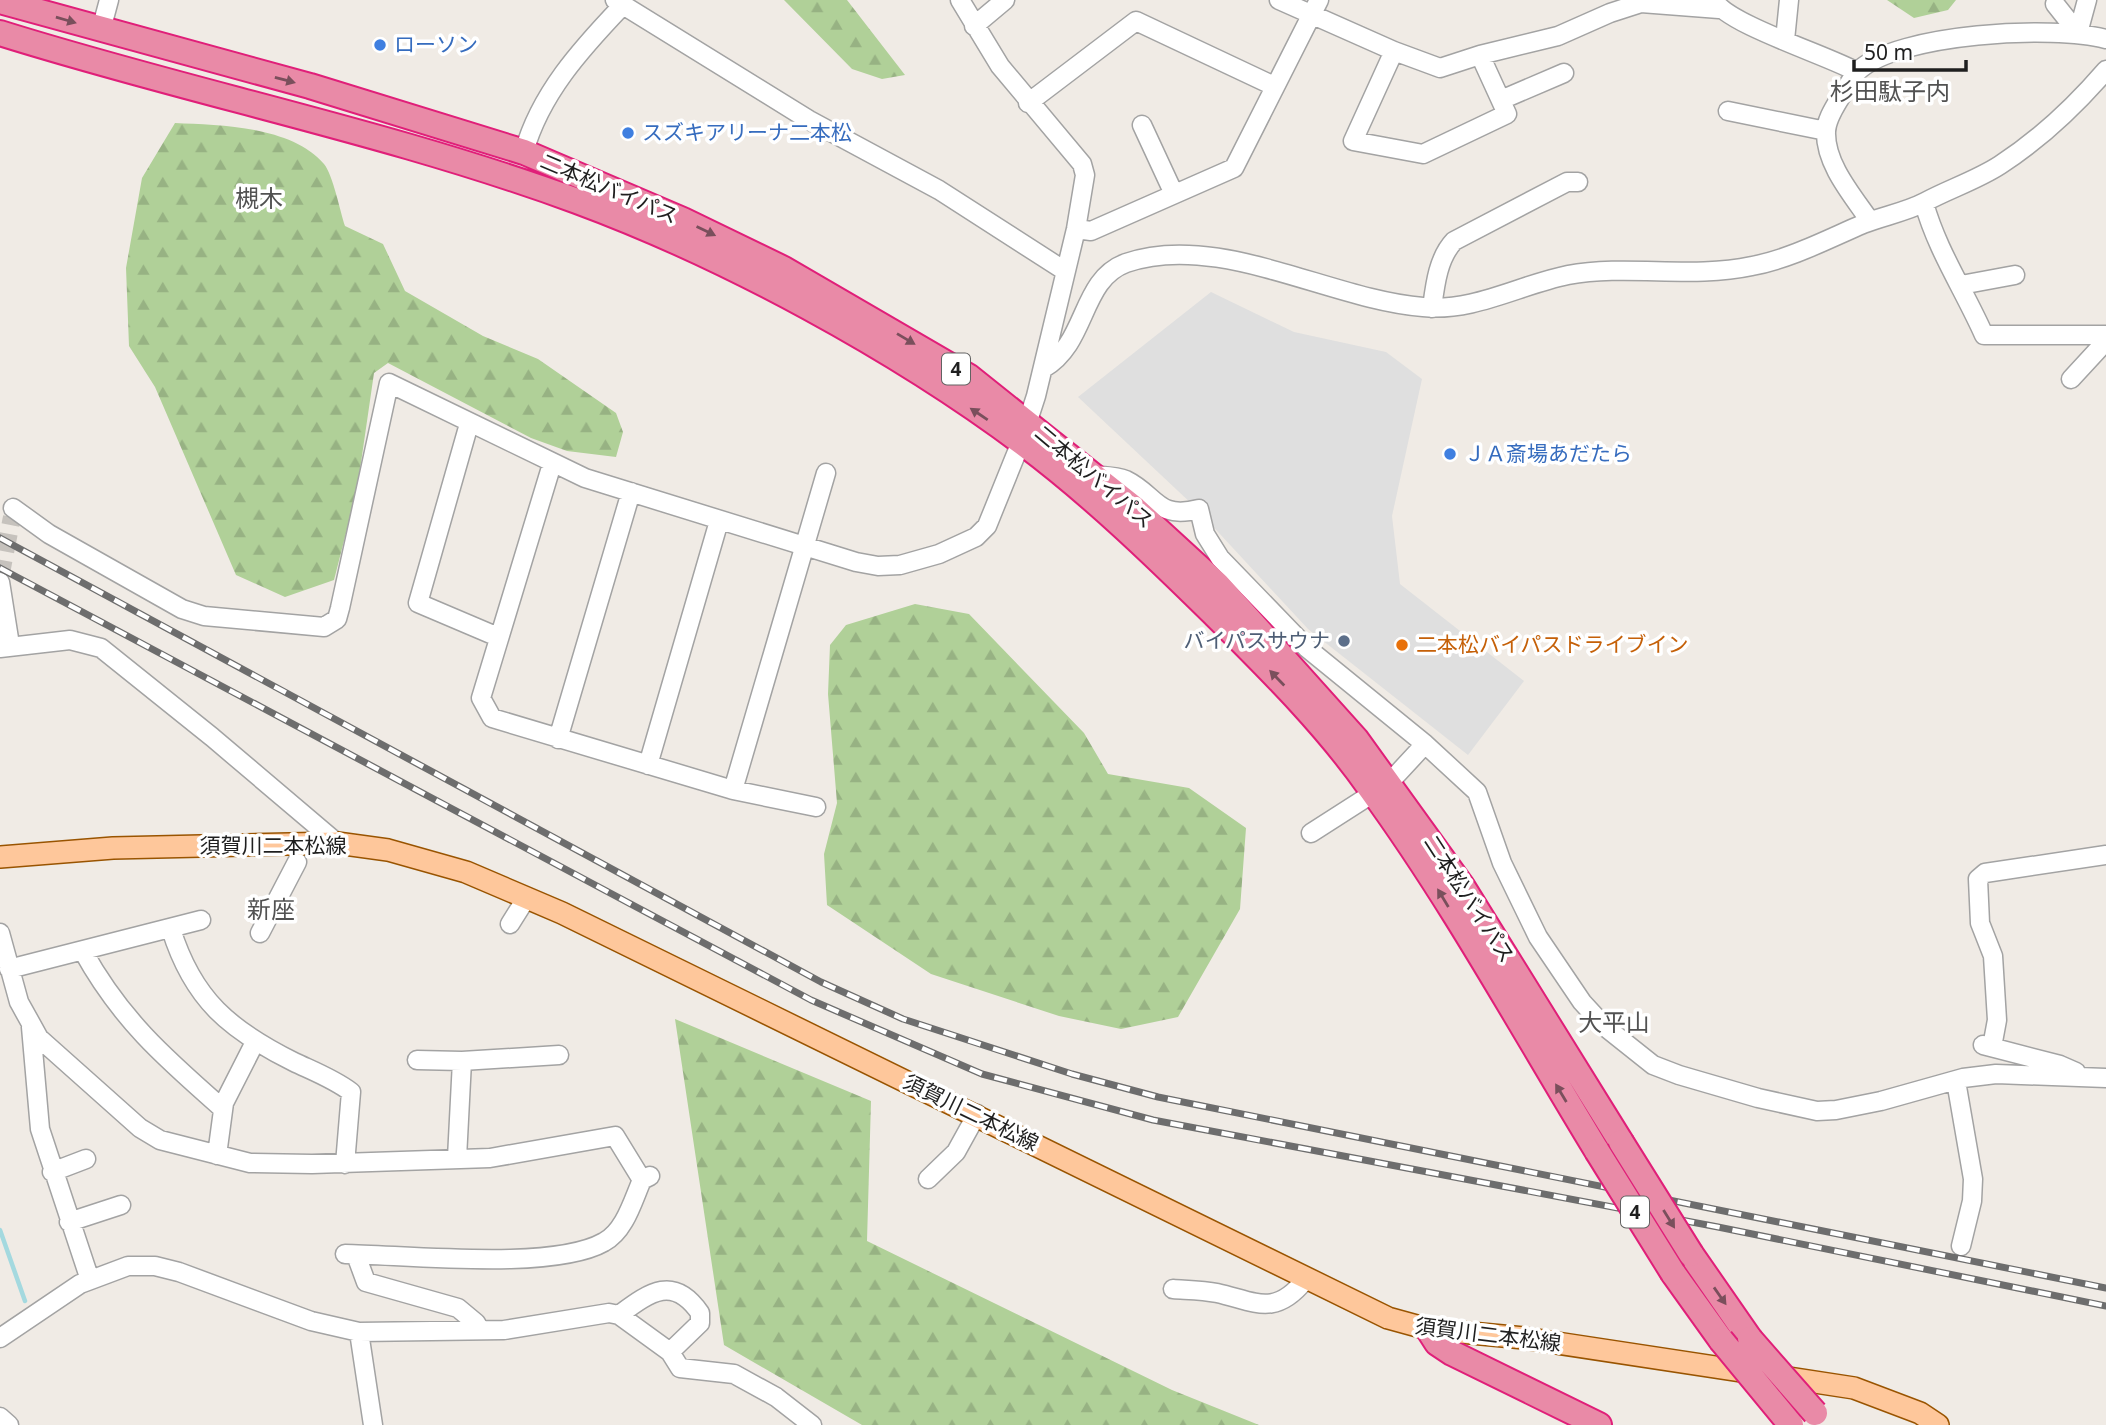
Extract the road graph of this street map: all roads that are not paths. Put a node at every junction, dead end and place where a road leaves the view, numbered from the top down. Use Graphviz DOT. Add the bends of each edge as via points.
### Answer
graph roads {
  1 [pos="109,0"];
  2 [pos="960,0"];
  3 [pos="1005,0"];
  4 [pos="1279,0"];
  5 [pos="1789,0"];
  6 [pos="2087,0"];
  7 [pos="0,1"];
  8 [pos="619,3"];
  9 [pos="2055,4"];
  10 [pos="1717,5"];
  11 [pos="1316,8"];
  12 [pos="974,26"];
  13 [pos="101,30"];
  14 [pos="0,33"];
  15 [pos="2078,33"];
  16 [pos="2106,39"];
  17 [pos="1785,40"];
  18 [pos="1394,51"];
  19 [pos="1480,55"];
  20 [pos="2106,70"];
  21 [pos="1857,72"];
  22 [pos="1563,73"];
  23 [pos="1274,86"];
  24 [pos="1501,100"];
  25 [pos="1028,103"];
  26 [pos="1728,111"];
  27 [pos="1142,125"];
  28 [pos="1826,131"];
  29 [pos="524,152"];
  30 [pos="1578,182"];
  31 [pos="1174,194"];
  32 [pos="1924,203"];
  33 [pos="1870,221"];
  34 [pos="1076,229"];
  35 [pos="1065,271"];
  36 [pos="2015,275"];
  37 [pos="1961,285"];
  38 [pos="1432,308"];
  39 [pos="2106,335"];
  40 [pos="2106,341"];
  41 [pos="1044,368"];
  42 [pos="2071,379"];
  43 [pos="469,424"];
  44 [pos="1024,431"];
  45 [pos="552,464"];
  46 [pos="826,472"];
  47 [pos="1091,475"];
  48 [pos="631,492"];
  49 [pos="13,508"];
  50 [pos="719,521"];
  51 [pos="803,544"];
  52 [pos="0,582"];
  53 [pos="498,637"];
  54 [pos="5,647"];
  55 [pos="558,738"];
  56 [pos="1425,744"];
  57 [pos="648,765"];
  58 [pos="1382,788"];
  59 [pos="733,790"];
  60 [pos="816,807"];
  61 [pos="1311,833"];
  62 [pos="337,843"];
  63 [pos="2106,855"];
  64 [pos="0,857"];
  65 [pos="297,862"];
  66 [pos="527,897"];
  67 [pos="201,920"];
  68 [pos="510,924"];
  69 [pos="171,929"];
  70 [pos="0,933"];
  71 [pos="260,933"];
  72 [pos="83,951"];
  73 [pos="9,969"];
  74 [pos="31,1027"];
  75 [pos="255,1042"];
  76 [pos="559,1055"];
  77 [pos="417,1060"];
  78 [pos="462,1061"];
  79 [pos="2086,1077"];
  80 [pos="2106,1078"];
  81 [pos="1956,1081"];
  82 [pos="223,1109"];
  83 [pos="977,1114"];
  84 [pos="217,1155"];
  85 [pos="457,1158"];
  86 [pos="86,1159"];
  87 [pos="345,1164"];
  88 [pos="52,1172"];
  89 [pos="928,1179"];
  90 [pos="121,1205"];
  91 [pos="69,1222"];
  92 [pos="1961,1246"];
  93 [pos="90,1280"];
  94 [pos="1305,1280"];
  95 [pos="1173,1289"];
  96 [pos="619,1315"];
  97 [pos="1428,1329"];
  98 [pos="480,1330"];
  99 [pos="359,1332"];
  100 [pos="0,1338"];
  101 [pos="670,1352"];
  102 [pos="0,1417"];
  103 [pos="1821,1419"];
  104 [pos="9,1425"];
  105 [pos="373,1425"];
  106 [pos="812,1425"];
  107 [pos="1599,1425"];
  108 [pos="1791,1425"];
  109 [pos="1938,1425"];
  1 -- 13 [label="street"];
  2 -- 12 [label="street"];
  3 -- 12 [label="street"];
  4 -- 11 [label="street"];
  5 -- 17 [label="street"];
  6 -- 15 [label="street"];
  7 -- 13 [label="highway, 二本松バイパス / 4, one-way"];
  8 -- 29 [label="street" via="577,52 540,112"];
  8 -- 35 [label="street" via="809,120 939,190"];
  9 -- 15 [label="street"];
  10 -- 17 [label="street"];
  10 -- 19 [label="street" via="1641,3 1558,36"];
  11 -- 18 [label="street"];
  11 -- 23 [label="street"];
  12 -- 25 [label="street"];
  13 -- 29 [label="highway, 二本松バイパス / 4, one-way" via="310,86"];
  44 -- 14 [label="highway, 二本松バイパス / 4, one-way" via="672,240 578,202 455,160"];
  15 -- 16 [label="street"];
  15 -- 21 [label="street" via="1924,42 1876,59"];
  17 -- 21 [label="street"];
  18 -- 19 [label="street" via="1440,68"];
  18 -- 24 [label="street" via="1353,141 1423,154 1507,114"];
  19 -- 24 [label="street"];
  20 -- 32 [label="street" via="2062,117 1999,166"];
  21 -- 28 [label="street" via="1833,108"];
  22 -- 24 [label="street"];
  23 -- 25 [label="street" via="1136,21"];
  23 -- 31 [label="street" via="1234,168"];
  25 -- 34 [label="street" via="1082,164 1085,174"];
  26 -- 28 [label="street"];
  27 -- 31 [label="street"];
  28 -- 33 [label="street" via="1833,160"];
  29 -- 44 [label="highway, 二本松バイパス / 4, one-way" via="784,269 968,376"];
  30 -- 38 [label="street" via="1567,182 1454,241 1438,270"];
  31 -- 34 [label="street" via="1091,231"];
  32 -- 33 [label="street"];
  32 -- 37 [label="street" via="1943,258"];
  33 -- 38 [label="street" via="1753,266 1566,275 1480,302"];
  34 -- 35 [label="street"];
  35 -- 41 [label="street"];
  36 -- 37 [label="street"];
  37 -- 39 [label="street" via="1984,335"];
  38 -- 41 [label="street" via="1214,258 1171,256 1125,264 1108,274 1087,305 1066,352"];
  40 -- 42 [label="street"];
  41 -- 44 [label="street"];
  43 -- 45 [label="street"];
  43 -- 49 [label="street" via="388,383 337,619 324,627 204,616 183,609 49,534"];
  43 -- 53 [label="street" via="418,603"];
  44 -- 47 [label="highway, 二本松バイパス / 4"];
  44 -- 51 [label="street" via="993,516 976,537 939,554 878,566"];
  58 -- 44 [label="highway, 二本松バイパス / 4, one-way" via="1234,634"];
  45 -- 48 [label="street"];
  45 -- 53 [label="street"];
  46 -- 51 [label="street"];
  47 -- 56 [label="street" via="1125,480 1160,508 1181,514 1199,509 1205,534 1220,558 1287,628"];
  47 -- 58 [label="highway, 二本松バイパス / 4" via="1217,584 1356,739"];
  48 -- 50 [label="street"];
  48 -- 55 [label="street"];
  50 -- 51 [label="street"];
  50 -- 57 [label="street"];
  51 -- 59 [label="street"];
  52 -- 54 [label="street"];
  53 -- 55 [label="street" via="481,698 492,718"];
  54 -- 62 [label="street" via="70,640 101,648"];
  55 -- 57 [label="street"];
  56 -- 58 [label="street"];
  56 -- 81 [label="street" via="1477,792 1502,863 1558,968 1604,1027 1653,1065 1817,1111 1881,1101"];
  57 -- 59 [label="street"];
  58 -- 61 [label="street"];
  58 -- 103 [label="highway, 二本松バイパス / 4, one-way, bridge" via="1462,886 1690,1254 1750,1339"];
  108 -- 58 [label="highway, 二本松バイパス / 4, one-way, bridge" via="1673,1273 1431,879"];
  59 -- 60 [label="street"];
  62 -- 64 [label="main road, 須賀川二本松線" via="113,848"];
  62 -- 66 [label="main road, 須賀川二本松線" via="388,850 467,872"];
  63 -- 79 [label="street" via="1985,873 1978,879 1980,923 1993,956 1997,1020 1987,1046 2060,1065"];
  65 -- 71 [label="street"];
  66 -- 68 [label="street"];
  66 -- 83 [label="main road, 須賀川二本松線"];
  67 -- 69 [label="street"];
  69 -- 72 [label="street"];
  69 -- 75 [label="street" via="195,987 228,1023"];
  70 -- 73 [label="street"];
  72 -- 73 [label="street"];
  72 -- 82 [label="street" via="115,1004 147,1041"];
  73 -- 74 [label="street"];
  74 -- 84 [label="street" via="140,1128 160,1140"];
  74 -- 88 [label="street" via="40,1129"];
  75 -- 82 [label="street"];
  75 -- 87 [label="street" via="351,1092"];
  76 -- 78 [label="street"];
  77 -- 78 [label="street"];
  78 -- 85 [label="street"];
  79 -- 80 [label="street"];
  79 -- 81 [label="street" via="1996,1074"];
  81 -- 92 [label="street" via="1973,1179"];
  82 -- 84 [label="street"];
  83 -- 89 [label="street" via="956,1152"];
  83 -- 94 [label="main road, 須賀川二本松線"];
  84 -- 87 [label="street" via="250,1163"];
  85 -- 87 [label="street"];
  85 -- 98 [label="street" via="515,1154 615,1136 646,1178 619,1230 590,1248 535,1260 351,1254 366,1282 458,1308"];
  86 -- 88 [label="street"];
  88 -- 91 [label="street"];
  90 -- 91 [label="street"];
  91 -- 93 [label="street"];
  93 -- 99 [label="street" via="113,1269 155,1266 311,1321"];
  93 -- 100 [label="street"];
  94 -- 95 [label="street" via="1292,1295 1267,1305"];
  94 -- 97 [label="main road, 須賀川二本松線" via="1388,1318"];
  96 -- 98 [label="street"];
  96 -- 101 [label="street"];
  96 -- 101 [label="street" via="656,1290 681,1294 700,1314 700,1324"];
  97 -- 107 [label="highway" via="1437,1343 1452,1353"];
  97 -- 109 [label="main road, 須賀川二本松線" via="1524,1338 1854,1388 1920,1413"];
  98 -- 99 [label="street"];
  99 -- 105 [label="street"];
  101 -- 106 [label="street" via="680,1368 734,1374 776,1397"];
  102 -- 104 [label="street"];
}
